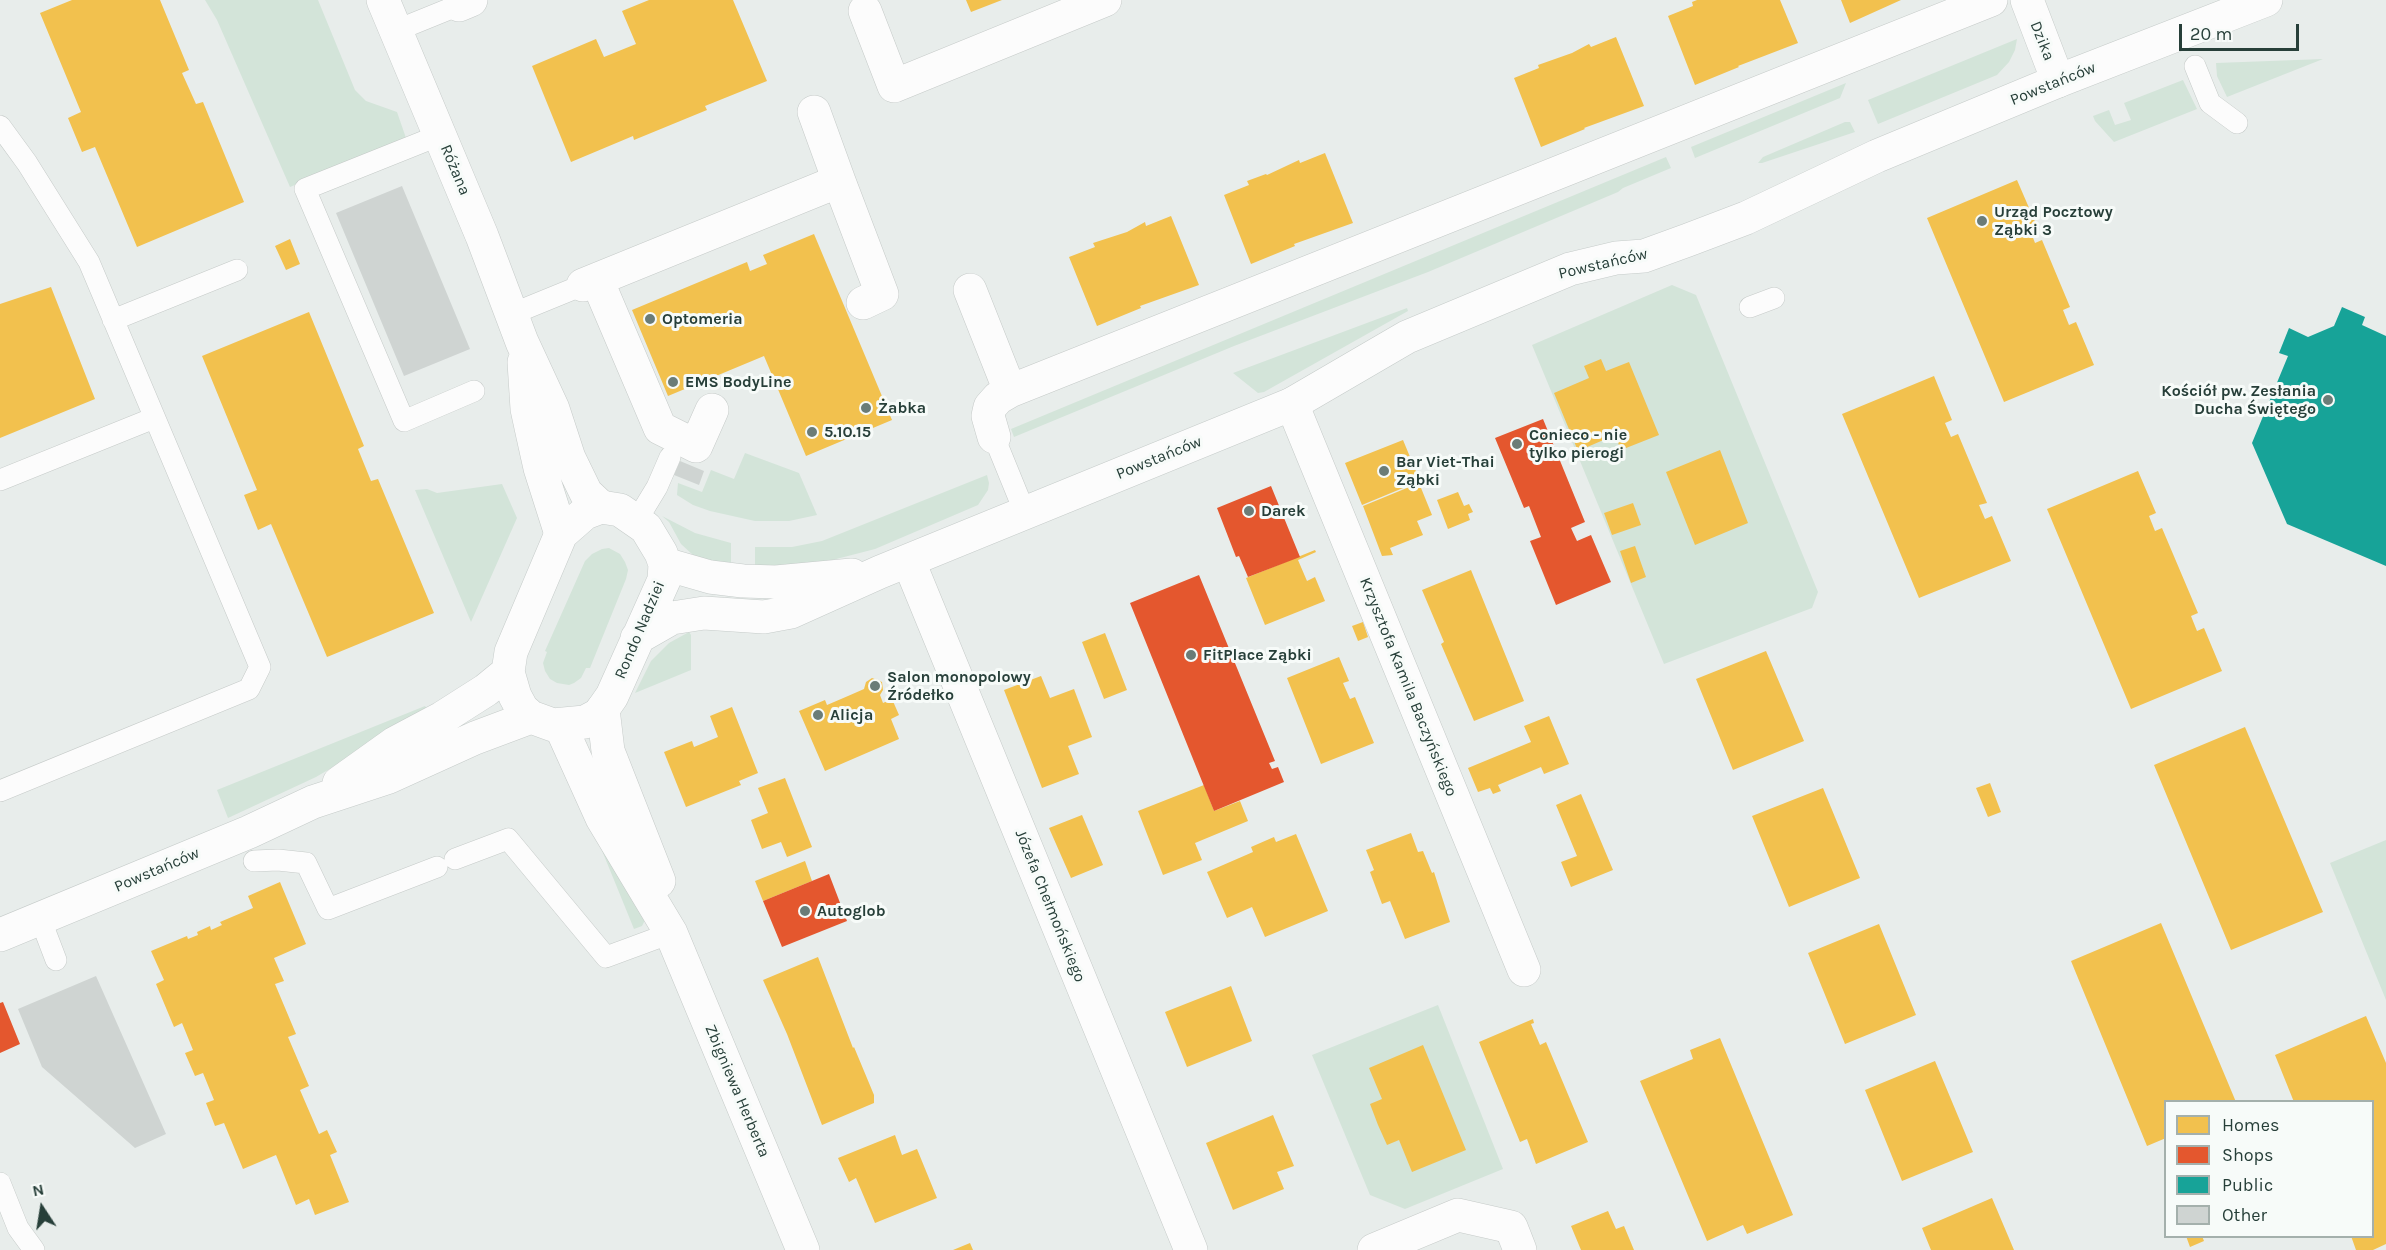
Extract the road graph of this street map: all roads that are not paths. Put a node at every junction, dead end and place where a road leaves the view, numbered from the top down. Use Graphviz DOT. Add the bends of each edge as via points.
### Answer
graph roads {
  1 [pos="383,0"];
  2 [pos="1105,0"];
  3 [pos="1991,0"];
  4 [pos="2026,0"];
  5 [pos="2266,0"];
  6 [pos="465,2"];
  7 [pos="866,11"];
  8 [pos="395,31"];
  9 [pos="2195,66"];
  10 [pos="2058,81"];
  11 [pos="814,112"];
  12 [pos="2237,123"];
  13 [pos="0,126"];
  14 [pos="440,135"];
  15 [pos="839,181"];
  16 [pos="237,270"];
  17 [pos="590,283"];
  18 [pos="970,290"];
  19 [pos="1774,298"];
  20 [pos="863,303"];
  21 [pos="1750,307"];
  22 [pos="113,320"];
  23 [pos="517,328"];
  24 [pos="474,391"];
  25 [pos="1010,391"];
  26 [pos="1292,404"];
  27 [pos="712,410"];
  28 [pos="154,418"];
  29 [pos="994,437"];
  30 [pos="670,457"];
  31 [pos="0,480"];
  32 [pos="601,507"];
  33 [pos="1025,513"];
  34 [pos="637,520"];
  35 [pos="561,534"];
  36 [pos="665,564"];
  37 [pos="895,567"];
  38 [pos="637,638"];
  39 [pos="508,672"];
  40 [pos="603,709"];
  41 [pos="545,721"];
  42 [pos="0,791"];
  43 [pos="313,802"];
  44 [pos="254,861"];
  45 [pos="40,918"];
  46 [pos="671,933"];
  47 [pos="0,935"];
  48 [pos="56,960"];
  49 [pos="1524,970"];
  50 [pos="0,1183"];
  51 [pos="34,1250"];
  52 [pos="803,1250"];
  53 [pos="1191,1250"];
  54 [pos="1374,1250"];
  55 [pos="1520,1250"];
  1 -- 8 [label="street, Różana"];
  2 -- 7 [label="street" via="894,86"];
  3 -- 25 [label="street"];
  4 -- 10 [label="street, Dzika"];
  5 -- 10 [label="street, Powstańców"];
  6 -- 8 [label="lane"];
  8 -- 14 [label="street, Różana"];
  9 -- 12 [label="lane" via="2210,104"];
  10 -- 26 [label="street, Powstańców" via="1877,156 1746,218 1644,256 1570,269 1428,328"];
  11 -- 15 [label="street"];
  13 -- 22 [label="lane" via="88,262"];
  14 -- 23 [label="street, Różana"];
  14 -- 24 [label="lane" via="305,189 404,421"];
  15 -- 17 [label="street"];
  15 -- 20 [label="street" via="882,294"];
  16 -- 22 [label="lane"];
  17 -- 23 [label="lane"];
  17 -- 27 [label="street" via="660,428 696,446"];
  18 -- 25 [label="street"];
  19 -- 21 [label="lane"];
  22 -- 28 [label="lane"];
  23 -- 32 [label="street, Różana" via="553,409 573,467 586,494"];
  23 -- 35 [label="street, Różana" via="540,468"];
  25 -- 29 [label="street" via="990,407 988,416"];
  26 -- 33 [label="street, Powstańców"];
  26 -- 49 [label="street, Krzysztofa Kamila Baczyńskiego"];
  28 -- 31 [label="lane"];
  28 -- 42 [label="lane" via="260,668 249,689"];
  29 -- 33 [label="lane"];
  30 -- 34 [label="lane"];
  32 -- 34 [label="street, Rondo Nadziei" via="620,510"];
  32 -- 35 [label="street" via="585,513"];
  33 -- 37 [label="street, Powstańców"];
  34 -- 36 [label="street, Rondo Nadziei" via="656,542"];
  35 -- 39 [label="street" via="511,652"];
  36 -- 37 [label="street, Powstańców" via="710,577 776,582"];
  36 -- 38 [label="street, Rondo Nadziei" via="664,580"];
  37 -- 38 [label="street, Powstańców" via="791,612 764,617 704,613 682,616"];
  37 -- 53 [label="street, Józefa Chełmońskiego"];
  38 -- 40 [label="street, Rondo Nadziei"];
  39 -- 41 [label="street" via="522,709"];
  39 -- 43 [label="street, Powstańców"];
  40 -- 41 [label="street" via="585,722"];
  40 -- 46 [label="street, Zbigniewa Herberta" via="608,751 660,882"];
  41 -- 43 [label="street, Powstańców" via="496,729 389,777"];
  41 -- 46 [label="street, Zbigniewa Herberta"];
  43 -- 45 [label="street, Powstańców"];
  44 -- 46 [label="lane" via="306,863 328,909 508,839 606,957"];
  45 -- 47 [label="street, Powstańców"];
  45 -- 48 [label="lane"];
  46 -- 52 [label="street, Zbigniewa Herberta"];
  50 -- 51 [label="lane" via="18,1228"];
  54 -- 55 [label="street" via="1458,1215 1511,1227"];
}
